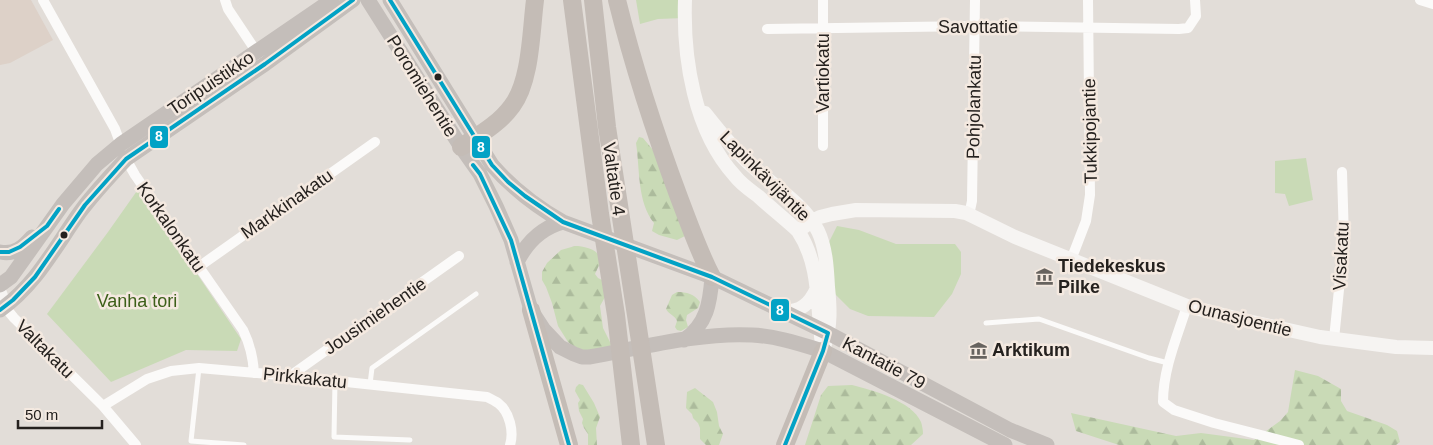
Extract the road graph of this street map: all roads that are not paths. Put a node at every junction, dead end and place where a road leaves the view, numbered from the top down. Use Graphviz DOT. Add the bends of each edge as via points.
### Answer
graph roads {
  1 [pos="44,0"];
  2 [pos="225,0"];
  3 [pos="332,0"];
  4 [pos="353,0"];
  5 [pos="368,0"];
  6 [pos="390,0"];
  7 [pos="535,0"];
  8 [pos="572,0"];
  9 [pos="593,0"];
  10 [pos="617,0"];
  11 [pos="685,0"];
  12 [pos="823,0"];
  13 [pos="975,0"];
  14 [pos="1088,0"];
  15 [pos="1195,0"];
  16 [pos="1420,0"];
  17 [pos="1433,4"];
  18 [pos="976,26"];
  19 [pos="823,28"];
  20 [pos="1088,28"];
  21 [pos="767,29"];
  22 [pos="260,58"];
  23 [pos="698,104"];
  24 [pos="375,142"];
  25 [pos="468,143"];
  26 [pos="121,144"];
  27 [pos="822,146"];
  28 [pos="126,159"];
  29 [pos="1342,172"];
  30 [pos="969,215"];
  31 [pos="812,221"];
  32 [pos="563,222"];
  33 [pos="47,226"];
  34 [pos="798,231"];
  35 [pos="0,252"];
  36 [pos="459,256"];
  37 [pos="665,259"];
  38 [pos="1071,260"];
  39 [pos="517,262"];
  40 [pos="200,266"];
  41 [pos="712,277"];
  42 [pos="0,284"];
  43 [pos="817,288"];
  44 [pos="476,294"];
  45 [pos="2,303"];
  46 [pos="1187,306"];
  47 [pos="531,310"];
  48 [pos="782,311"];
  49 [pos="986,323"];
  50 [pos="824,331"];
  51 [pos="1334,339"];
  52 [pos="681,340"];
  53 [pos="1433,348"];
  54 [pos="823,351"];
  55 [pos="589,357"];
  56 [pos="1168,363"];
  57 [pos="198,368"];
  58 [pos="254,373"];
  59 [pos="290,376"];
  60 [pos="335,381"];
  61 [pos="369,384"];
  62 [pos="103,406"];
  63 [pos="410,440"];
  64 [pos="136,445"];
  65 [pos="244,445"];
  66 [pos="510,445"];
  67 [pos="569,445"];
  68 [pos="631,445"];
  69 [pos="656,445"];
  70 [pos="785,445"];
  71 [pos="1005,445"];
  72 [pos="1047,445"];
  73 [pos="1299,445"];
  1 -- 26 [label="street, Korkalonkatu"];
  2 -- 22 [label="street"];
  3 -- 22 [label="main road, Toripuistikko"];
  4 -- 22 [label="main road, Toripuistikko"];
  5 -- 25 [label="main road, Poromiehentie"];
  6 -- 25 [label="main road, Poromiehentie"];
  7 -- 25 [label="highway" via="522,90 508,112"];
  8 -- 68 [label="highway, Valtatie 4"];
  9 -- 69 [label="highway, Valtatie 4" via="607,127"];
  10 -- 41 [label="highway" via="661,151 702,259"];
  11 -- 23 [label="main road, Lapinkävijäntie" via="686,52"];
  12 -- 19 [label="street, Vartiokatu"];
  13 -- 18 [label="street, Pohjolankatu"];
  14 -- 20 [label="street, Tukkipojantie"];
  15 -- 20 [label="street, Savottatie" via="1196,16 1188,28"];
  16 -- 17 [label="street"];
  18 -- 19 [label="street, Savottatie"];
  18 -- 20 [label="street, Savottatie"];
  18 -- 30 [label="street, Pohjolankatu"];
  19 -- 21 [label="street, Savottatie"];
  19 -- 27 [label="street, Vartiokatu"];
  20 -- 38 [label="street, Tukkipojantie" via="1090,195 1086,221"];
  22 -- 26 [label="main road, Toripuistikko"];
  22 -- 28 [label="main road, Toripuistikko"];
  23 -- 31 [label="main road, Lapinkävijäntie" via="719,132 752,166"];
  23 -- 34 [label="main road, Lapinkävijäntie" via="715,149 735,176"];
  24 -- 40 [label="street, Markkinakatu"];
  25 -- 32 [label="main road, Poromiehentie" via="521,194"];
  25 -- 39 [label="main road, Poromiehentie" via="511,240"];
  26 -- 28 [label="street, Korkalonkatu"];
  26 -- 33 [label="main road, Toripuistikko" via="98,164"];
  28 -- 40 [label="street, Korkalonkatu"];
  28 -- 45 [label="main road, Toripuistikko" via="81,211 23,292"];
  29 -- 51 [label="street, Visakatu" via="1344,240"];
  30 -- 31 [label="main road, Ounasjoentie" via="856,210"];
  30 -- 38 [label="main road, Ounasjoentie"];
  31 -- 34 [label="main road, Ounasjoentie"];
  31 -- 50 [label="main road, Lapinkävijäntie" via="826,260 830,307"];
  32 -- 37 [label="main road, Poromiehentie"];
  32 -- 39 [label="main road" via="545,228"];
  33 -- 35 [label="main road" via="15,252"];
  33 -- 42 [label="main road, Toripuistikko" via="11,277"];
  34 -- 43 [label="main road, Lapinkävijäntie" via="810,252"];
  36 -- 59 [label="street, Jousimiehentie"];
  37 -- 41 [label="main road, Kantatie 79"];
  38 -- 46 [label="main road, Ounasjoentie"];
  39 -- 47 [label="main road, Poromiehentie"];
  40 -- 58 [label="street, Korkalonkatu" via="246,336"];
  41 -- 48 [label="main road, Kantatie 79"];
  41 -- 52 [label="main road" via="711,294 702,321 697,330"];
  43 -- 48 [label="main road" via="801,309"];
  43 -- 50 [label="main road, Lapinkävijäntie"];
  44 -- 61 [label="lane" via="372,368"];
  45 -- 62 [label="street, Valtakatu"];
  46 -- 51 [label="main road, Ounasjoentie"];
  46 -- 56 [label="street"];
  47 -- 55 [label="main road, Poromiehentie" via="560,347"];
  47 -- 67 [label="highway"];
  48 -- 50 [label="main road, Kantatie 79"];
  49 -- 56 [label="lane" via="1039,319"];
  50 -- 54 [label="main road, Lapinkävijäntie"];
  50 -- 72 [label="main road, Kantatie 79" via="1010,430"];
  51 -- 53 [label="main road, Ounasjoentie"];
  52 -- 54 [label="main road, Kantatie 79" via="752,335 796,342"];
  52 -- 55 [label="main road, Kantatie 79"];
  54 -- 70 [label="highway"];
  54 -- 71 [label="main road, Kantatie 79"];
  56 -- 73 [label="street" via="1162,402 1174,410"];
  57 -- 58 [label="street, Pirkkakatu"];
  57 -- 62 [label="street, Pirkkakatu" via="171,370 147,379"];
  57 -- 65 [label="lane" via="191,442"];
  58 -- 59 [label="street, Pirkkakatu"];
  59 -- 60 [label="street, Pirkkakatu"];
  60 -- 61 [label="street, Pirkkakatu"];
  60 -- 63 [label="lane" via="334,437"];
  61 -- 66 [label="street, Pirkkakatu" via="488,397 500,404 508,416 512,432"];
  62 -- 64 [label="street, Valtakatu"];
}
